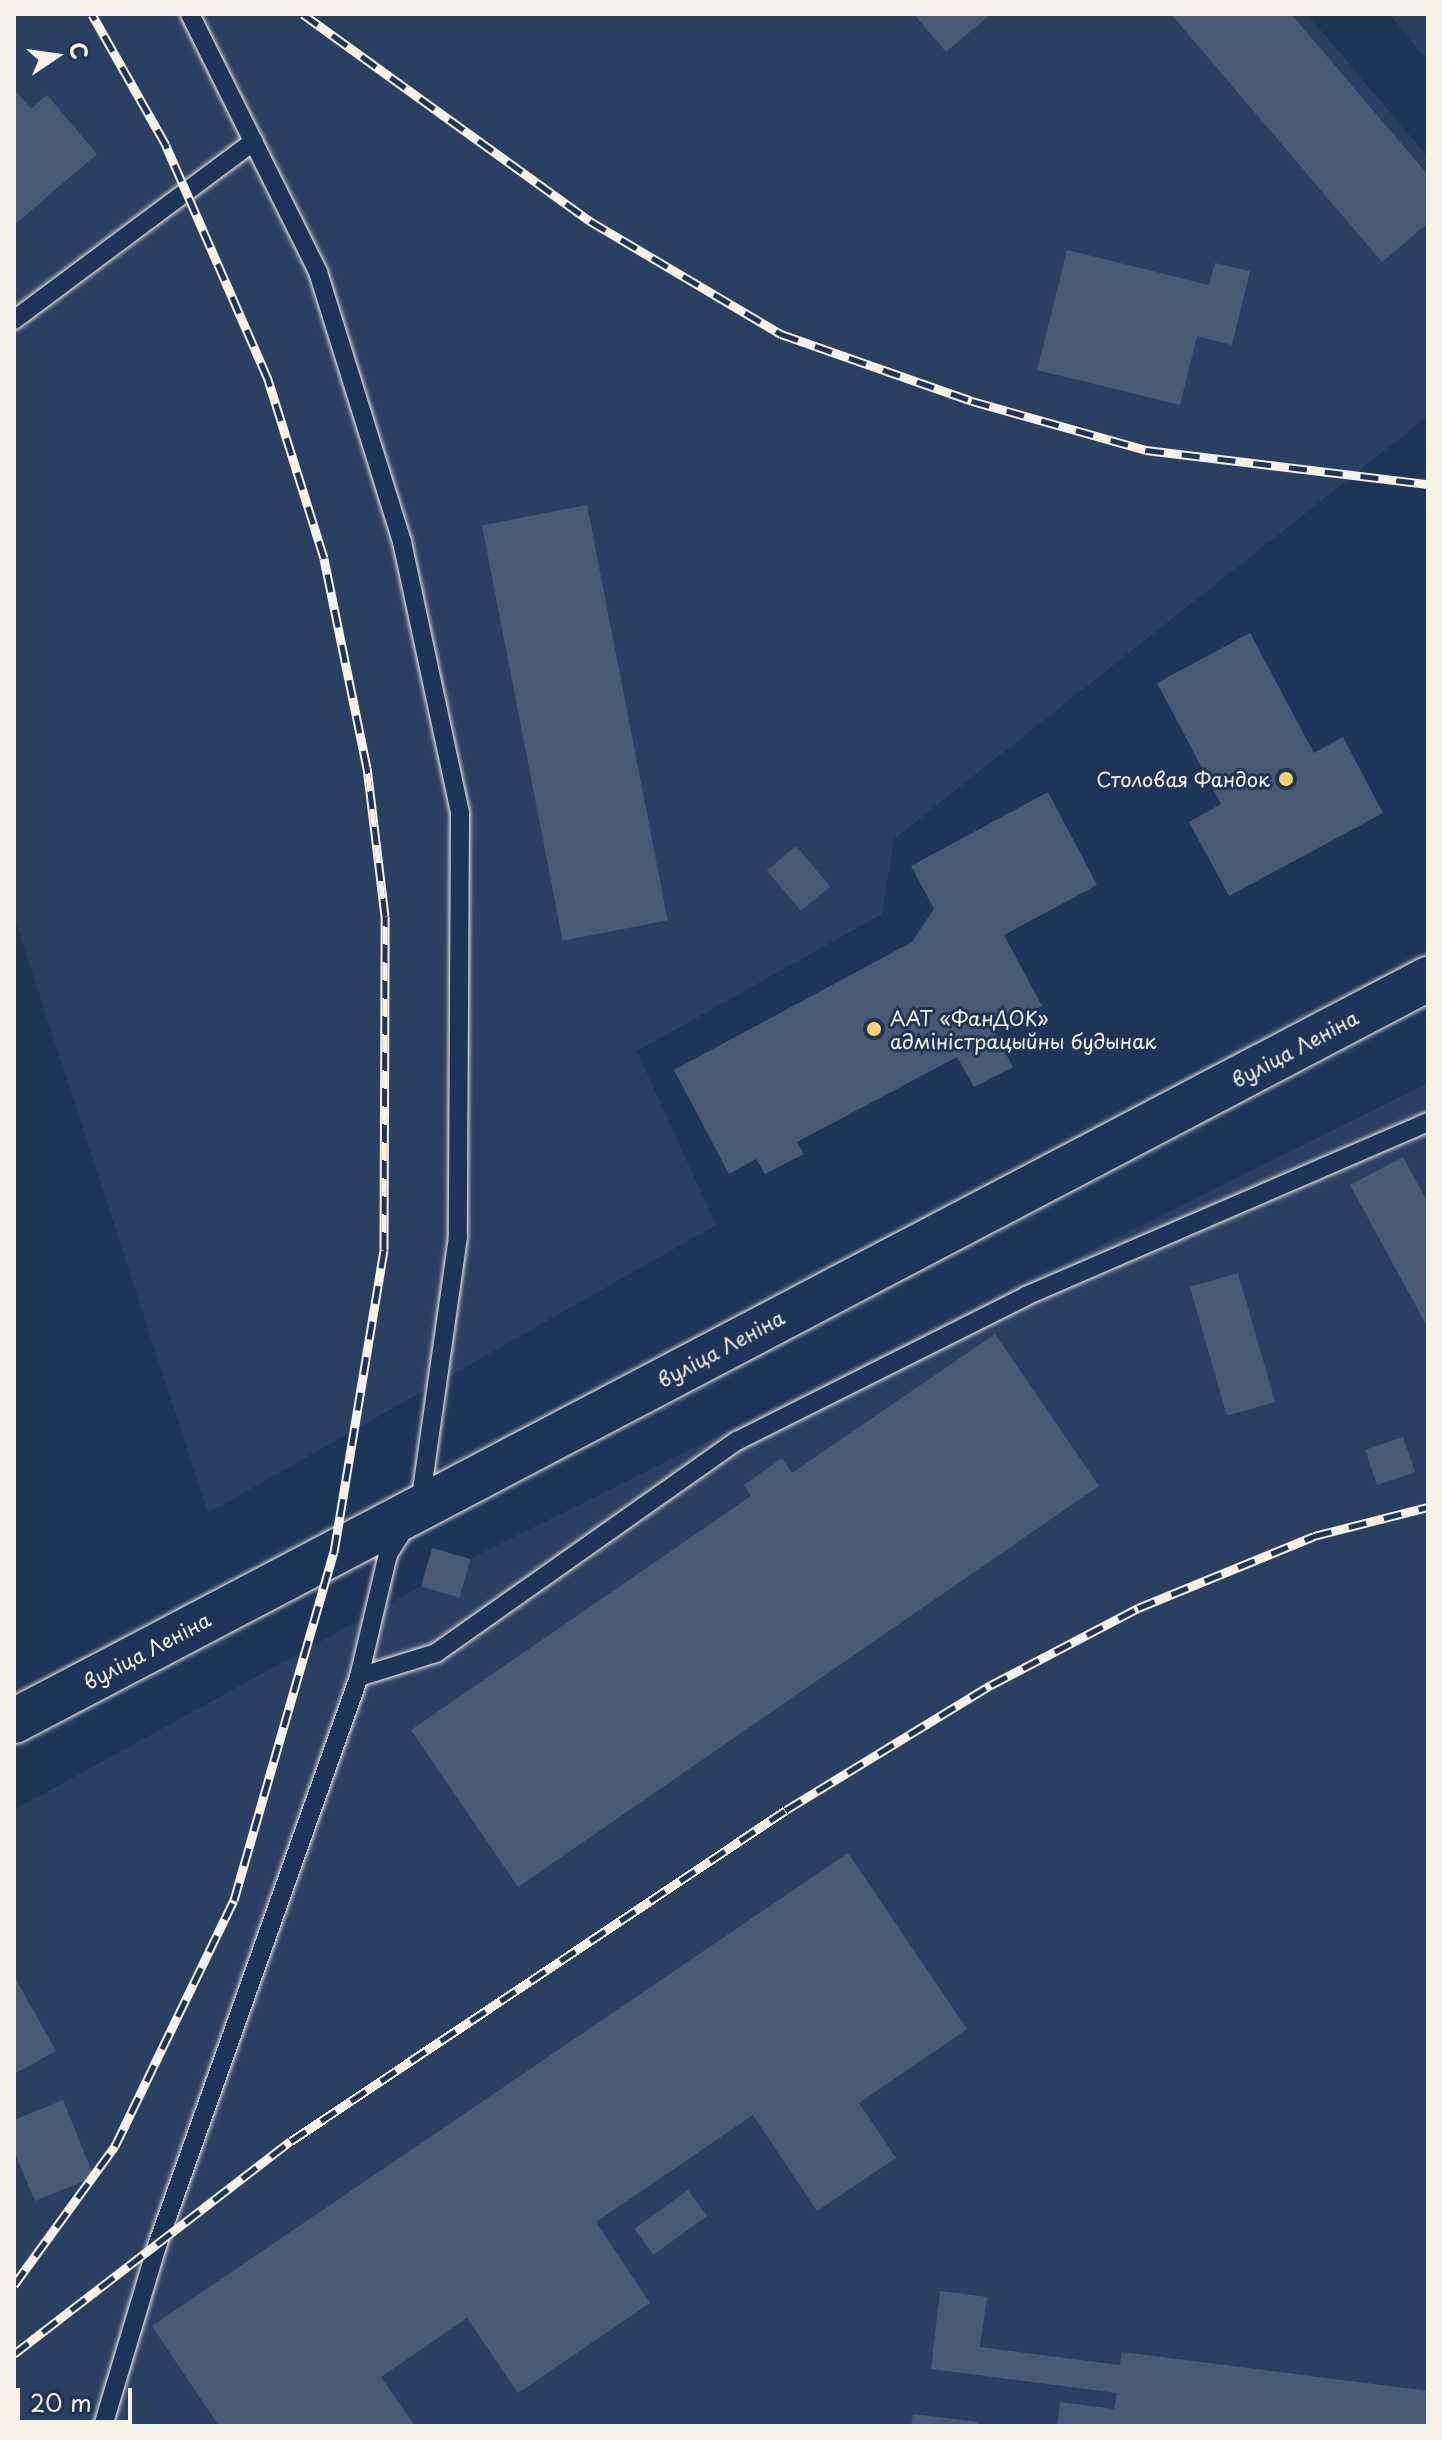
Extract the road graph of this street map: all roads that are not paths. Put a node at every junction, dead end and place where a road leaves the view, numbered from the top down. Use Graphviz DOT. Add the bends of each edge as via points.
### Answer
graph roads {
  1 [pos="190,14"];
  2 [pos="254,141"];
  3 [pos="14,320"];
  4 [pos="1428,979"];
  5 [pos="1428,1122"];
  6 [pos="420,1507"];
  7 [pos="359,1677"];
  8 [pos="14,1721"];
  9 [pos="103,2426"];
  1 -- 2 [label="lane"];
  2 -- 3 [label="lane"];
  2 -- 6 [label="lane" via="318,272 398,527 460,813 458,1237"];
  4 -- 6 [label="main road, вуліца Леніна"];
  5 -- 7 [label="lane" via="1026,1296 737,1441 436,1653"];
  6 -- 7 [label="lane" via="388,1554"];
  6 -- 8 [label="main road, вуліца Леніна"];
  7 -- 9 [label="lane" via="158,2243"];
}
